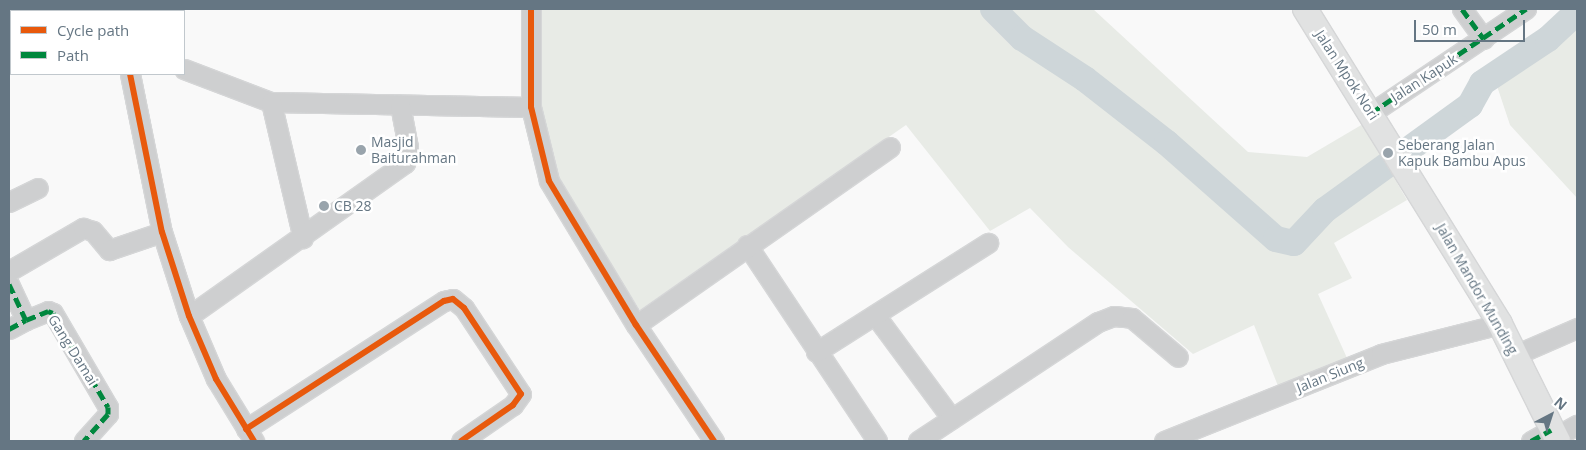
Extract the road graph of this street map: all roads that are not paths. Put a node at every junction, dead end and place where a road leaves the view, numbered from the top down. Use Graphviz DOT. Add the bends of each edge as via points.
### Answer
graph roads {
  1 [pos="532,9"];
  2 [pos="1305,9"];
  3 [pos="1462,9"];
  4 [pos="1526,9"];
  5 [pos="1484,39"];
  6 [pos="185,69"];
  7 [pos="130,75"];
  8 [pos="271,102"];
  9 [pos="400,106"];
  10 [pos="531,107"];
  11 [pos="1371,113"];
  12 [pos="1389,142"];
  13 [pos="890,147"];
  14 [pos="38,188"];
  15 [pos="9,202"];
  16 [pos="162,232"];
  17 [pos="303,238"];
  18 [pos="988,243"];
  19 [pos="747,245"];
  20 [pos="9,271"];
  21 [pos="9,284"];
  22 [pos="875,315"];
  23 [pos="189,316"];
  24 [pos="26,320"];
  25 [pos="1500,324"];
  26 [pos="636,325"];
  27 [pos="1577,328"];
  28 [pos="9,329"];
  29 [pos="816,352"];
  30 [pos="1515,355"];
  31 [pos="1178,358"];
  32 [pos="952,419"];
  33 [pos="1577,425"];
  34 [pos="250,435"];
  35 [pos="1549,437"];
  36 [pos="84,441"];
  37 [pos="460,441"];
  38 [pos="714,441"];
  39 [pos="877,441"];
  40 [pos="918,441"];
  41 [pos="1164,441"];
  1 -- 10 [label="street"];
  2 -- 11 [label="main road, Jalan Mpok Nori"];
  3 -- 5 [label="street"];
  4 -- 5 [label="street, Jalan Kapuk"];
  5 -- 11 [label="street, Jalan Kapuk"];
  6 -- 8 [label="street"];
  7 -- 16 [label="street"];
  8 -- 9 [label="street"];
  8 -- 17 [label="street"];
  9 -- 10 [label="street"];
  9 -- 17 [label="street" via="408,147 405,163"];
  10 -- 26 [label="street" via="555,195"];
  11 -- 12 [label="main road, Jalan Mpok Nori"];
  12 -- 25 [label="main road, Jalan Mandor Munding"];
  13 -- 19 [label="street"];
  14 -- 15 [label="street"];
  16 -- 20 [label="street" via="109,250 91,229 83,228"];
  16 -- 23 [label="street"];
  17 -- 23 [label="street"];
  18 -- 22 [label="street"];
  19 -- 26 [label="street"];
  19 -- 29 [label="street"];
  21 -- 24 [label="street, Gang Damai"];
  22 -- 29 [label="street"];
  22 -- 32 [label="street"];
  23 -- 34 [label="street" via="210,365"];
  24 -- 28 [label="street"];
  24 -- 36 [label="street, Gang Damai" via="48,311 53,313 108,407 108,414"];
  25 -- 30 [label="main road, Jalan Mandor Munding"];
  25 -- 41 [label="street, Jalan Siung" via="1382,354"];
  26 -- 38 [label="street"];
  27 -- 30 [label="street"];
  29 -- 39 [label="street"];
  30 -- 35 [label="main road, Jalan Mandor Munding"];
  31 -- 32 [label="street" via="1132,318 1114,316 1098,322"];
  32 -- 40 [label="street"];
  33 -- 35 [label="street"];
  34 -- 37 [label="street" via="444,301 453,299 464,308 521,394 514,405"];
}
